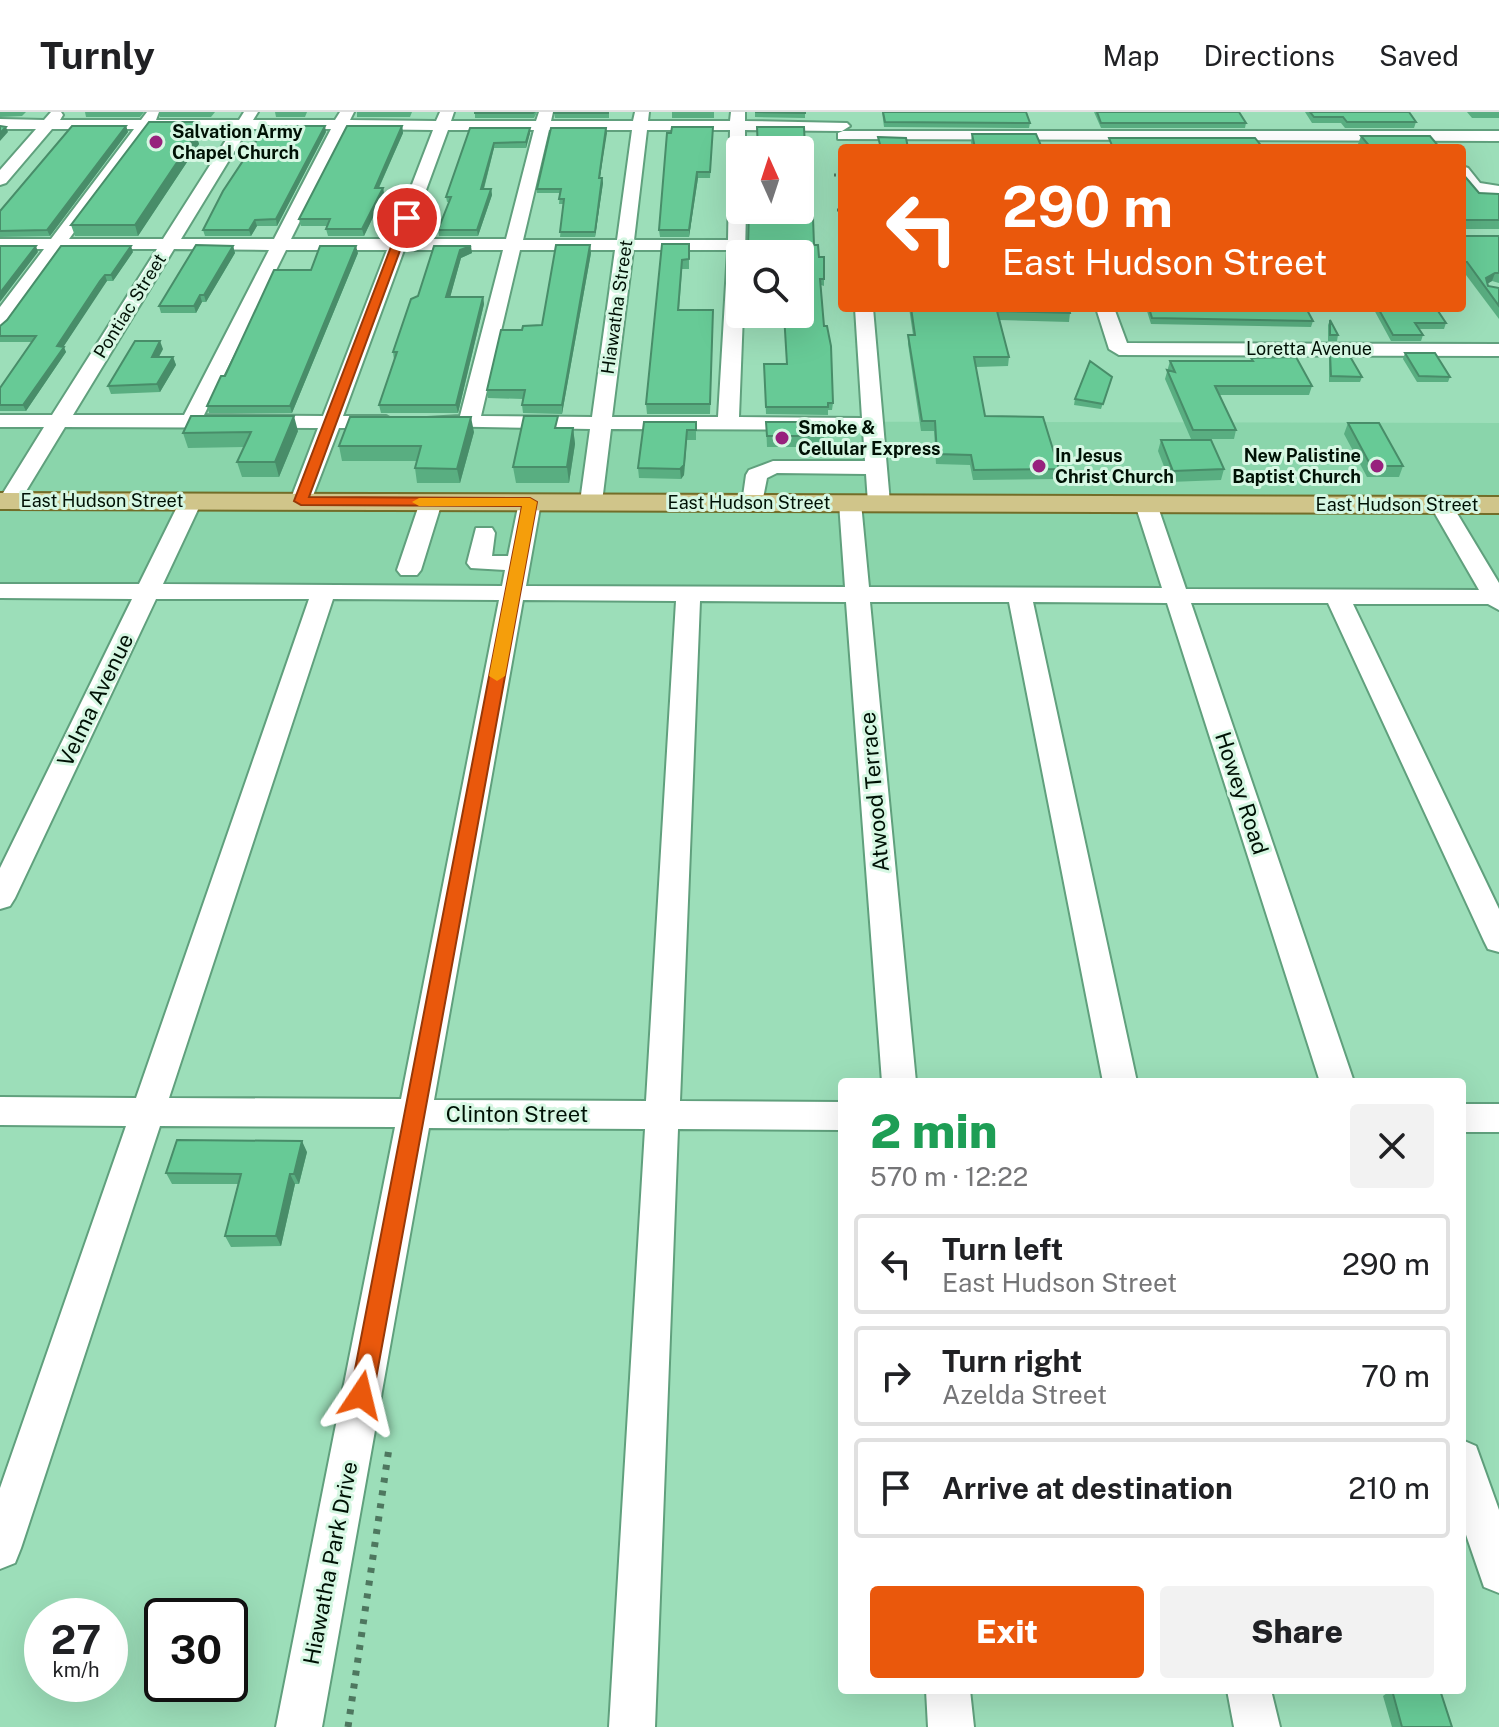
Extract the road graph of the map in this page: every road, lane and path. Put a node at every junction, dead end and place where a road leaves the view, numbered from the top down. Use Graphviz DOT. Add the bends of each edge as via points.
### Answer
graph roads {
  1 [pos="54,118"];
  2 [pos="150,118"];
  3 [pos="248,118"];
  4 [pos="344,118"];
  5 [pos="445,118"];
  6 [pos="544,118"];
  7 [pos="641,119"];
  8 [pos="738,119"];
  9 [pos="1060,120"];
  10 [pos="1417,120"];
  11 [pos="0,124"];
  12 [pos="842,130"];
  13 [pos="957,136"];
  14 [pos="1285,136"];
  15 [pos="1499,136"];
  16 [pos="1070,142"];
  17 [pos="1437,142"];
  18 [pos="1466,176"];
  19 [pos="0,180"];
  20 [pos="1499,191"];
  21 [pos="737,240"];
  22 [pos="0,244"];
  23 [pos="169,244"];
  24 [pos="281,244"];
  25 [pos="55,245"];
  26 [pos="397,245"];
  27 [pos="513,245"];
  28 [pos="726,245"];
  29 [pos="625,246"];
  30 [pos="864,312"];
  31 [pos="1106,312"];
  32 [pos="0,320"];
  33 [pos="733,328"];
  34 [pos="1499,350"];
  35 [pos="0,421"];
  36 [pos="59,421"];
  37 [pos="191,421"];
  38 [pos="331,422"];
  39 [pos="469,422"];
  40 [pos="601,423"];
  41 [pos="728,423"];
  42 [pos="874,431"];
  43 [pos="816,468"];
  44 [pos="843,468"];
  45 [pos="877,468"];
  46 [pos="5,501"];
  47 [pos="191,501"];
  48 [pos="301,501"];
  49 [pos="431,502"];
  50 [pos="530,502"];
  51 [pos="591,502"];
  52 [pos="753,503"];
  53 [pos="819,503"];
  54 [pos="850,503"];
  55 [pos="879,503"];
  56 [pos="1146,504"];
  57 [pos="1441,505"];
  58 [pos="1499,505"];
  59 [pos="484,533"];
  60 [pos="409,570"];
  61 [pos="516,578"];
  62 [pos="0,591"];
  63 [pos="148,591"];
  64 [pos="324,592"];
  65 [pos="688,593"];
  66 [pos="858,594"];
  67 [pos="1019,594"];
  68 [pos="1176,595"];
  69 [pos="1337,596"];
  70 [pos="1498,599"];
  71 [pos="0,898"];
  72 [pos="1499,941"];
  73 [pos="899,1078"];
  74 [pos="1119,1078"];
  75 [pos="1336,1078"];
  76 [pos="0,1111"];
  77 [pos="149,1112"];
  78 [pos="414,1114"];
  79 [pos="664,1115"];
  80 [pos="838,1116"];
  81 [pos="1466,1118"];
  82 [pos="1499,1118"];
  83 [pos="390,1444"];
  84 [pos="1466,1472"];
  85 [pos="0,1548"];
  86 [pos="1499,1572"];
  87 [pos="948,1694"];
  88 [pos="1250,1694"];
  89 [pos="299,1727"];
  90 [pos="348,1727"];
  91 [pos="632,1727"];
  92 [pos="951,1727"];
  93 [pos="1257,1727"];
  1 -- 2 [label="street"];
  1 -- 11 [label="street"];
  1 -- 19 [label="street"];
  2 -- 3 [label="street"];
  2 -- 25 [label="street"];
  3 -- 4 [label="street"];
  3 -- 23 [label="street, Pontiac Street"];
  4 -- 5 [label="street"];
  4 -- 24 [label="street"];
  5 -- 6 [label="street"];
  5 -- 26 [label="street"];
  6 -- 7 [label="street"];
  6 -- 27 [label="street"];
  7 -- 8 [label="street"];
  7 -- 29 [label="street, Hiawatha Street"];
  8 -- 12 [label="street"];
  8 -- 21 [label="street"];
  9 -- 16 [label="street"];
  10 -- 17 [label="street"];
  12 -- 13 [label="street"];
  13 -- 16 [label="street"];
  14 -- 16 [label="street"];
  14 -- 17 [label="street"];
  15 -- 17 [label="street"];
  18 -- 20 [label="street" via="1475,187"];
  22 -- 25 [label="street"];
  23 -- 24 [label="street"];
  23 -- 25 [label="street"];
  23 -- 36 [label="street, Pontiac Street"];
  24 -- 26 [label="street"];
  24 -- 37 [label="street"];
  25 -- 32 [label="street"];
  26 -- 27 [label="street"];
  26 -- 38 [label="street"];
  27 -- 29 [label="street"];
  27 -- 39 [label="street"];
  28 -- 29 [label="street"];
  29 -- 40 [label="street, Hiawatha Street"];
  30 -- 42 [label="street"];
  31 -- 34 [label="street, Loretta Avenue" via="1119,349"];
  33 -- 41 [label="street"];
  35 -- 36 [label="street"];
  36 -- 37 [label="street"];
  36 -- 46 [label="street, Pontiac Street"];
  37 -- 38 [label="street"];
  38 -- 39 [label="street"];
  38 -- 48 [label="street"];
  39 -- 40 [label="street"];
  40 -- 41 [label="street"];
  40 -- 51 [label="street, Hiawatha Street"];
  41 -- 42 [label="street"];
  42 -- 44 [label="street" via="843,440"];
  42 -- 45 [label="street"];
  43 -- 44 [label="street"];
  43 -- 52 [label="street" via="773,467 757,475"];
  43 -- 53 [label="street"];
  44 -- 45 [label="street"];
  45 -- 55 [label="street"];
  46 -- 47 [label="main road, East Hudson Street"];
  47 -- 48 [label="main road, East Hudson Street"];
  47 -- 63 [label="street, Velma Avenue"];
  48 -- 49 [label="main road, East Hudson Street"];
  49 -- 50 [label="main road, East Hudson Street"];
  49 -- 60 [label="street"];
  50 -- 51 [label="main road, East Hudson Street"];
  50 -- 61 [label="street, Hiawatha Park Drive"];
  51 -- 52 [label="main road, East Hudson Street"];
  52 -- 53 [label="main road, East Hudson Street"];
  53 -- 54 [label="main road, East Hudson Street"];
  54 -- 55 [label="main road, East Hudson Street"];
  54 -- 66 [label="street, Atwood Terrace"];
  55 -- 56 [label="main road, East Hudson Street"];
  56 -- 57 [label="main road, East Hudson Street"];
  56 -- 68 [label="street, Howey Road"];
  57 -- 58 [label="main road, East Hudson Street"];
  57 -- 70 [label="street"];
  59 -- 61 [label="street" via="479,563"];
  61 -- 64 [label="street"];
  61 -- 65 [label="street"];
  61 -- 78 [label="street, Hiawatha Park Drive"];
  62 -- 63 [label="street"];
  63 -- 64 [label="street"];
  63 -- 71 [label="street, Velma Avenue"];
  64 -- 77 [label="street"];
  65 -- 66 [label="street"];
  65 -- 79 [label="street"];
  66 -- 67 [label="street"];
  66 -- 73 [label="street, Atwood Terrace"];
  67 -- 68 [label="street"];
  67 -- 74 [label="street"];
  68 -- 69 [label="street"];
  68 -- 75 [label="street, Howey Road"];
  69 -- 70 [label="street"];
  69 -- 72 [label="street"];
  76 -- 77 [label="street, Clinton Street"];
  77 -- 78 [label="street, Clinton Street"];
  77 -- 85 [label="street"];
  78 -- 79 [label="street, Clinton Street"];
  78 -- 89 [label="street, Hiawatha Park Drive"];
  79 -- 80 [label="street, Clinton Street"];
  79 -- 91 [label="street"];
  81 -- 82 [label="street"];
  83 -- 90 [label="path"];
  84 -- 86 [label="street"];
  87 -- 92 [label="street"];
  88 -- 93 [label="street"];
}
